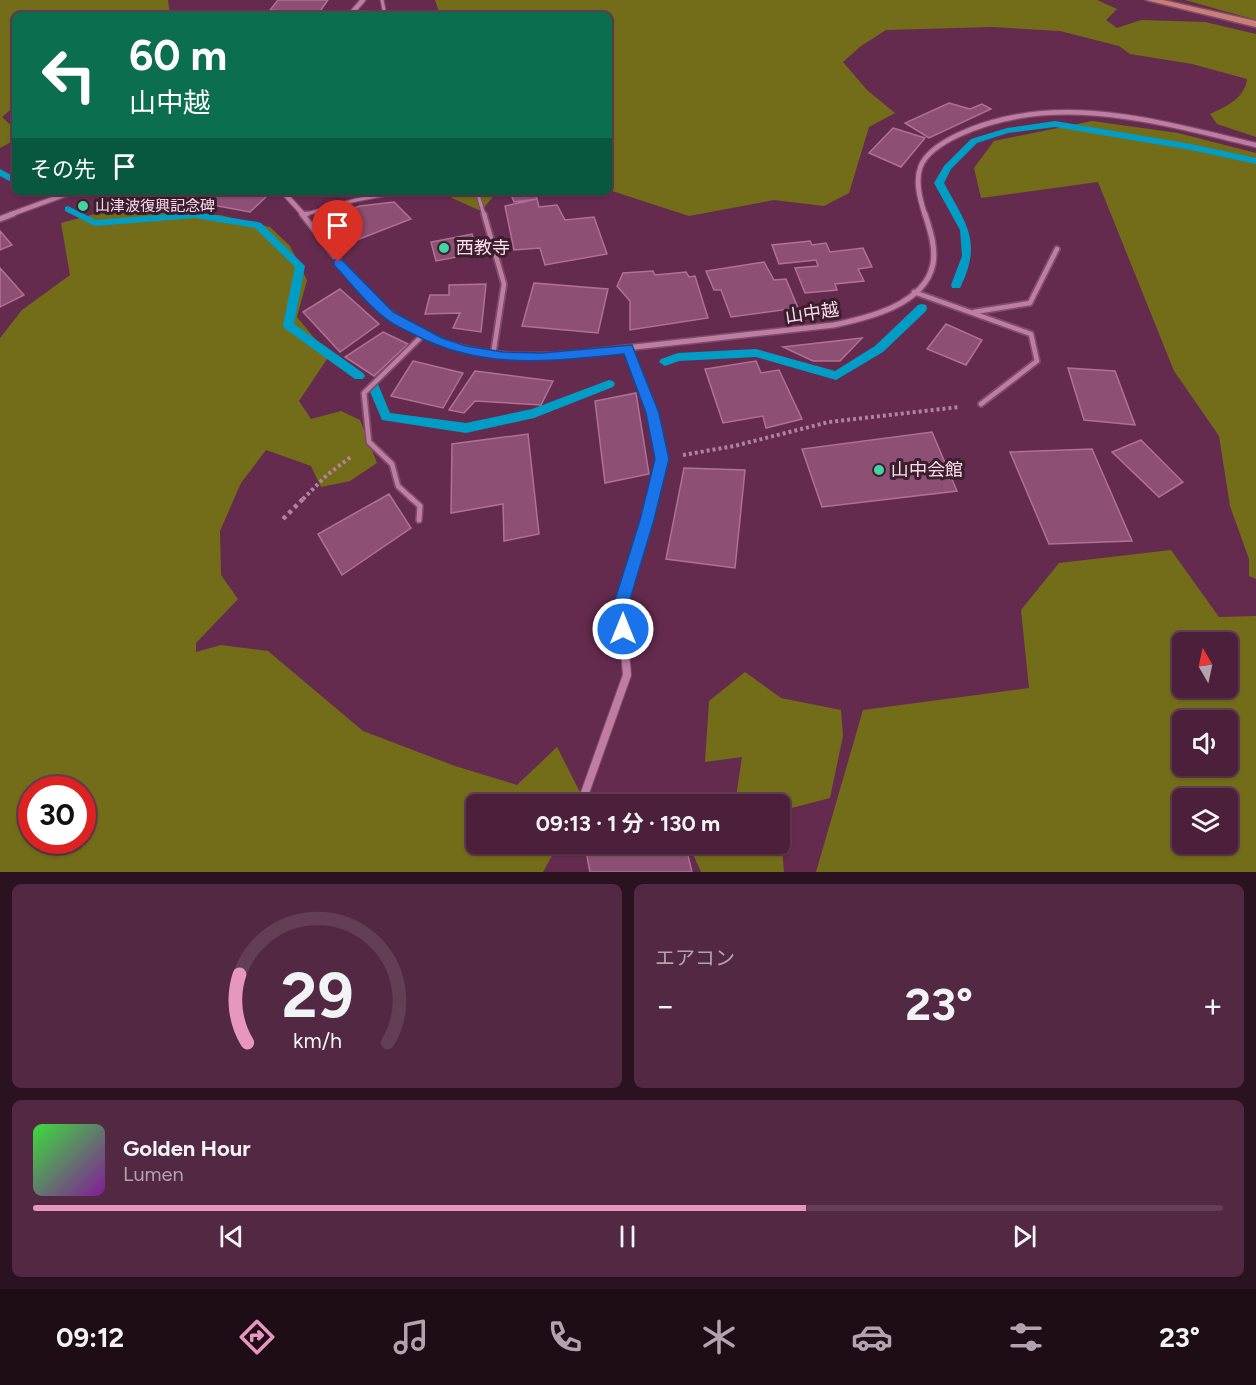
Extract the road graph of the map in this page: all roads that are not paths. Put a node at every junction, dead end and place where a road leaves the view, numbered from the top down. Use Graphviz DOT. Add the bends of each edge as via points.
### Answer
graph roads {
  1 [pos="1151,0"];
  2 [pos="1256,24"];
  3 [pos="1256,145"];
  4 [pos="64,195"];
  5 [pos="286,195"];
  6 [pos="383,195"];
  7 [pos="478,195"];
  8 [pos="303,215"];
  9 [pos="0,219"];
  10 [pos="1057,249"];
  11 [pos="914,291"];
  12 [pos="971,312"];
  13 [pos="423,335"];
  14 [pos="628,349"];
  15 [pos="493,355"];
  16 [pos="981,404"];
  17 [pos="419,520"];
  18 [pos="585,794"];
  1 -- 2 [label="main road"];
  3 -- 11 [label="street, 山中越" via="1107,115 1028,114 978,124 940,146 920,167 916,181 933,255 931,272"];
  4 -- 9 [label="street"];
  5 -- 8 [label="street, 山中越"];
  6 -- 8 [label="lane"];
  7 -- 15 [label="lane" via="504,284"];
  8 -- 13 [label="street, 山中越" via="351,279 389,315"];
  10 -- 12 [label="lane" via="1030,303"];
  11 -- 12 [label="lane"];
  11 -- 14 [label="street, 山中越" via="866,318 834,325"];
  12 -- 16 [label="lane" via="1030,334 1037,361"];
  13 -- 15 [label="street, 山中越"];
  13 -- 17 [label="lane" via="364,393 369,442 392,464 398,486 420,506"];
  14 -- 15 [label="street, 山中越" via="542,357"];
  14 -- 18 [label="street" via="652,413 662,459 621,606 627,675"];
}
